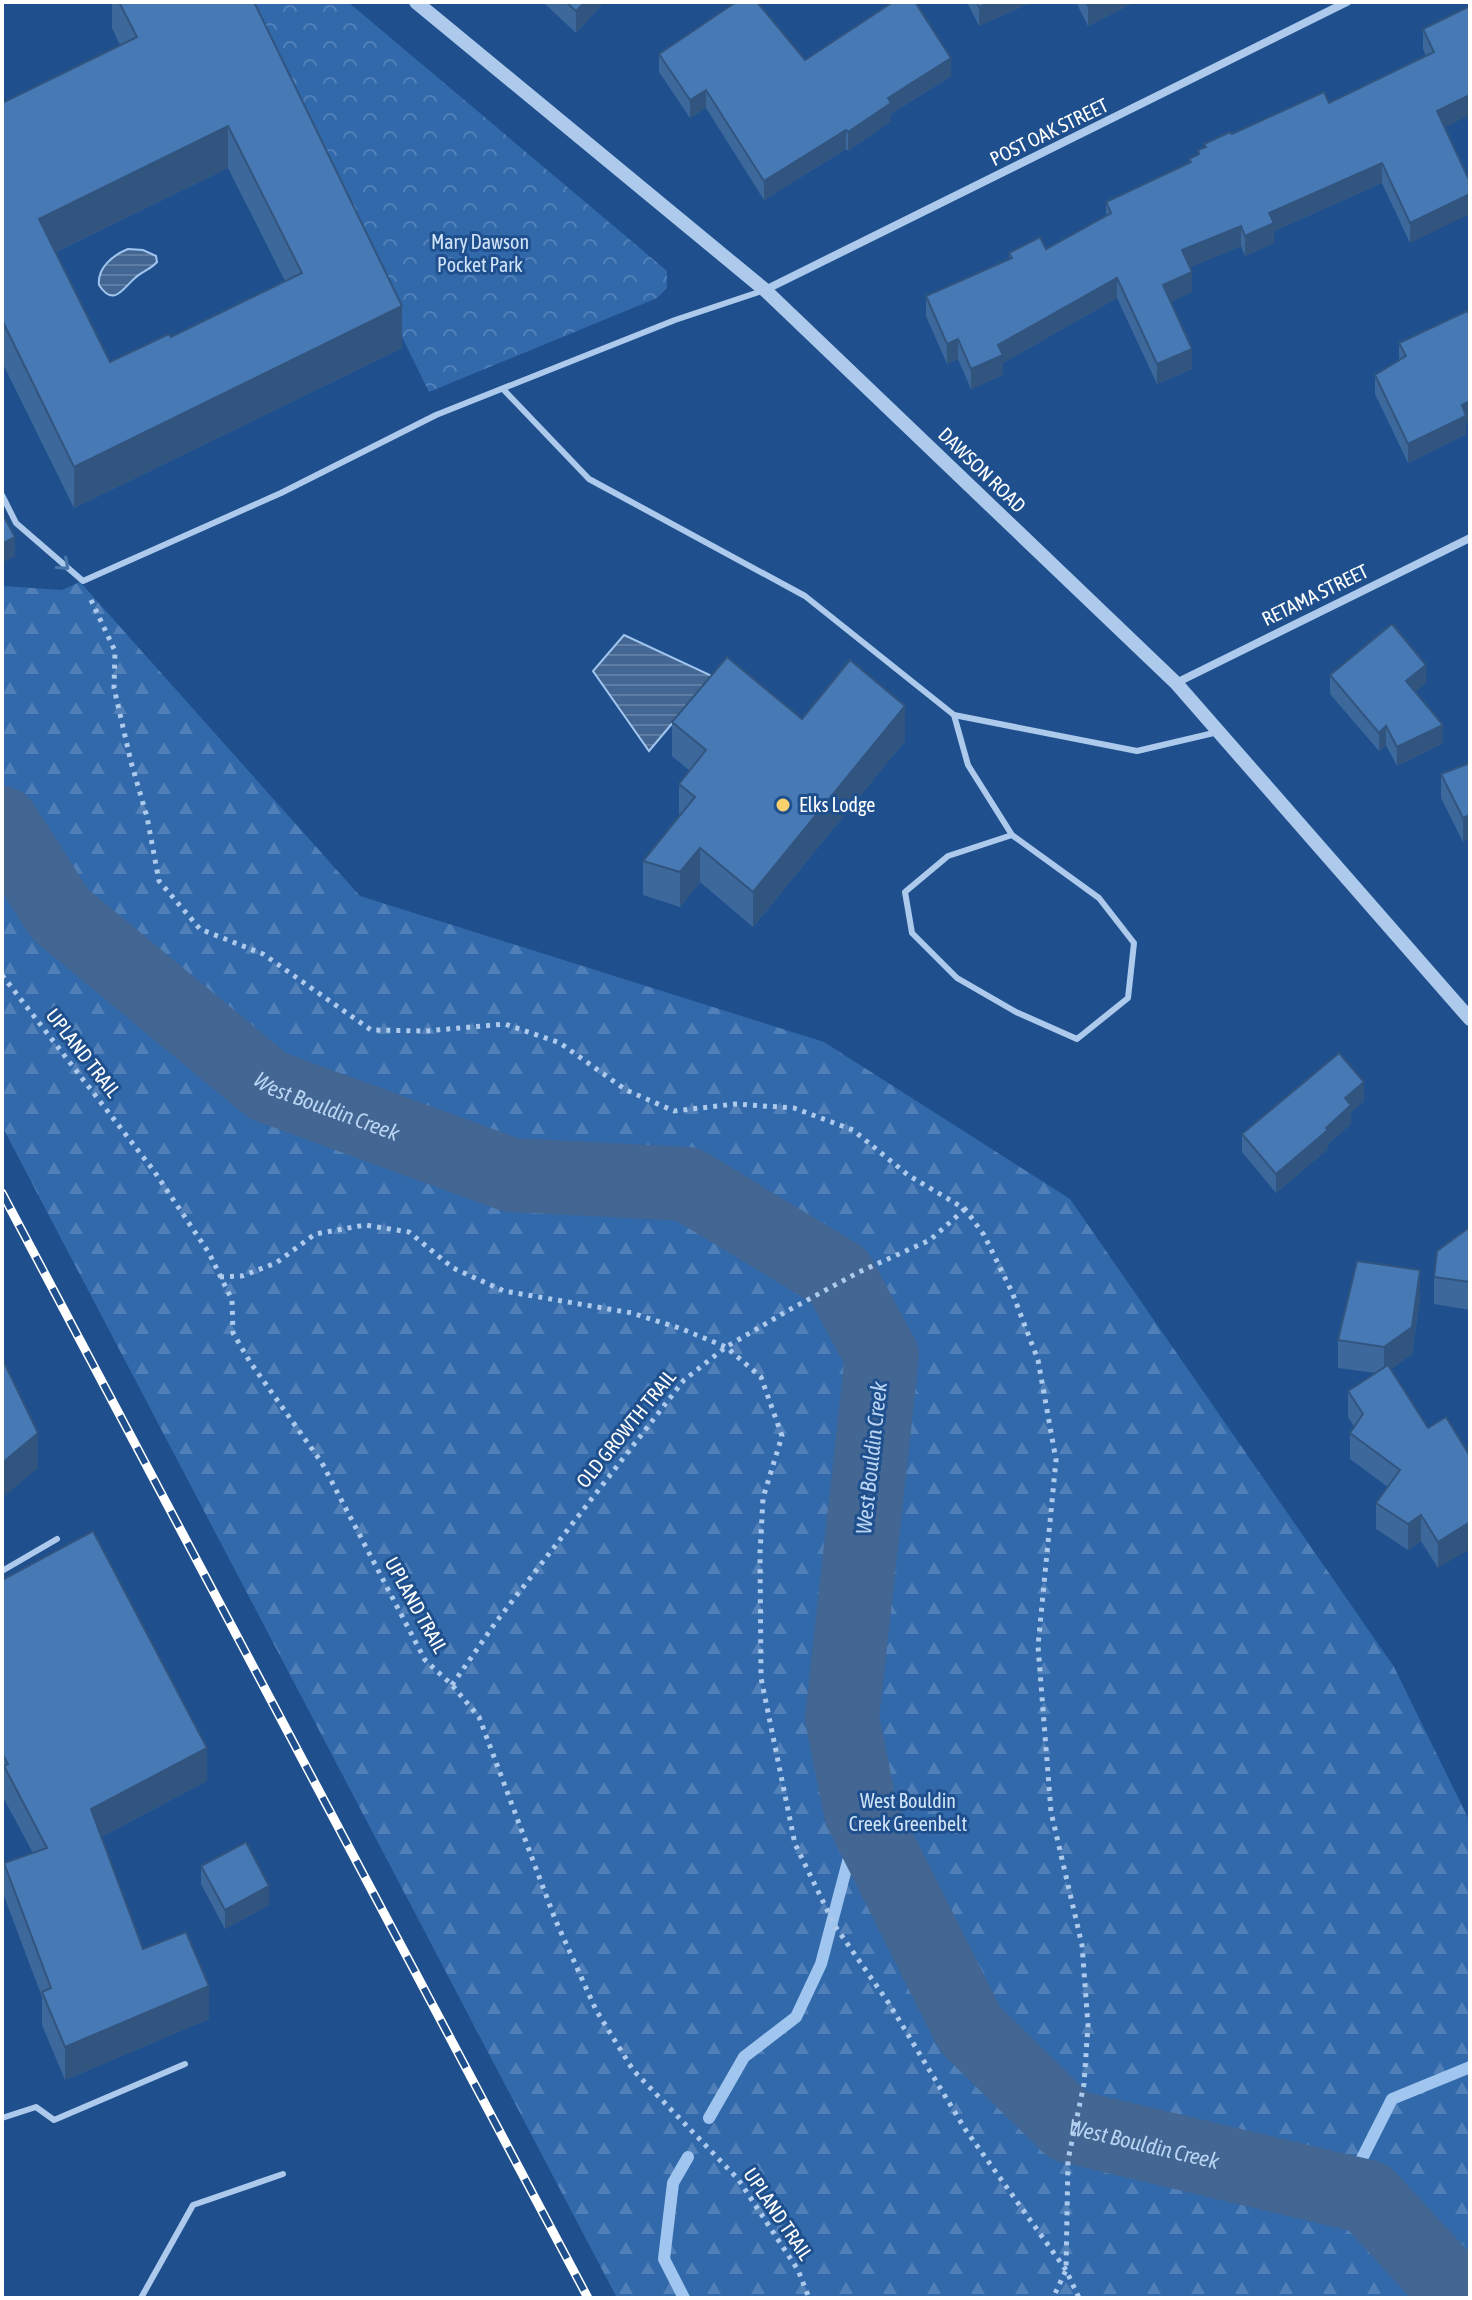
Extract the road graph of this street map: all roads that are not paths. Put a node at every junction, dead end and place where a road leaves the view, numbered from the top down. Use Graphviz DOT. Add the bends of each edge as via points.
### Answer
graph roads {
  1 [pos="416,2"];
  2 [pos="1347,2"];
  3 [pos="765,290"];
  4 [pos="503,389"];
  5 [pos="2,495"];
  6 [pos="1470,538"];
  7 [pos="1176,683"];
  8 [pos="954,715"];
  9 [pos="1218,732"];
  10 [pos="1012,835"];
  11 [pos="1470,1019"];
  12 [pos="57,1539"];
  13 [pos="2,1571"];
  14 [pos="185,2064"];
  15 [pos="2,2118"];
  16 [pos="283,2174"];
  17 [pos="141,2298"];
  1 -- 3 [label="street, DAWSON ROAD"];
  2 -- 3 [label="street, POST OAK STREET"];
  3 -- 4 [label="lane"];
  3 -- 7 [label="street, DAWSON ROAD"];
  5 -- 4 [label="lane, one-way" via="16,523 83,581 281,493 436,415"];
  4 -- 8 [label="lane" via="589,479 805,596"];
  6 -- 7 [label="street, RETAMA STREET"];
  7 -- 9 [label="street, DAWSON ROAD"];
  8 -- 9 [label="lane" via="1137,751"];
  8 -- 10 [label="lane" via="968,765"];
  9 -- 11 [label="street, DAWSON ROAD"];
  10 -- 10 [label="lane" via="1099,898 1134,943 1128,998 1077,1039 957,978 912,933 905,892 948,856"];
  12 -- 13 [label="lane"];
  14 -- 15 [label="lane" via="54,2120 36,2107"];
  16 -- 17 [label="lane" via="193,2205"];
}
